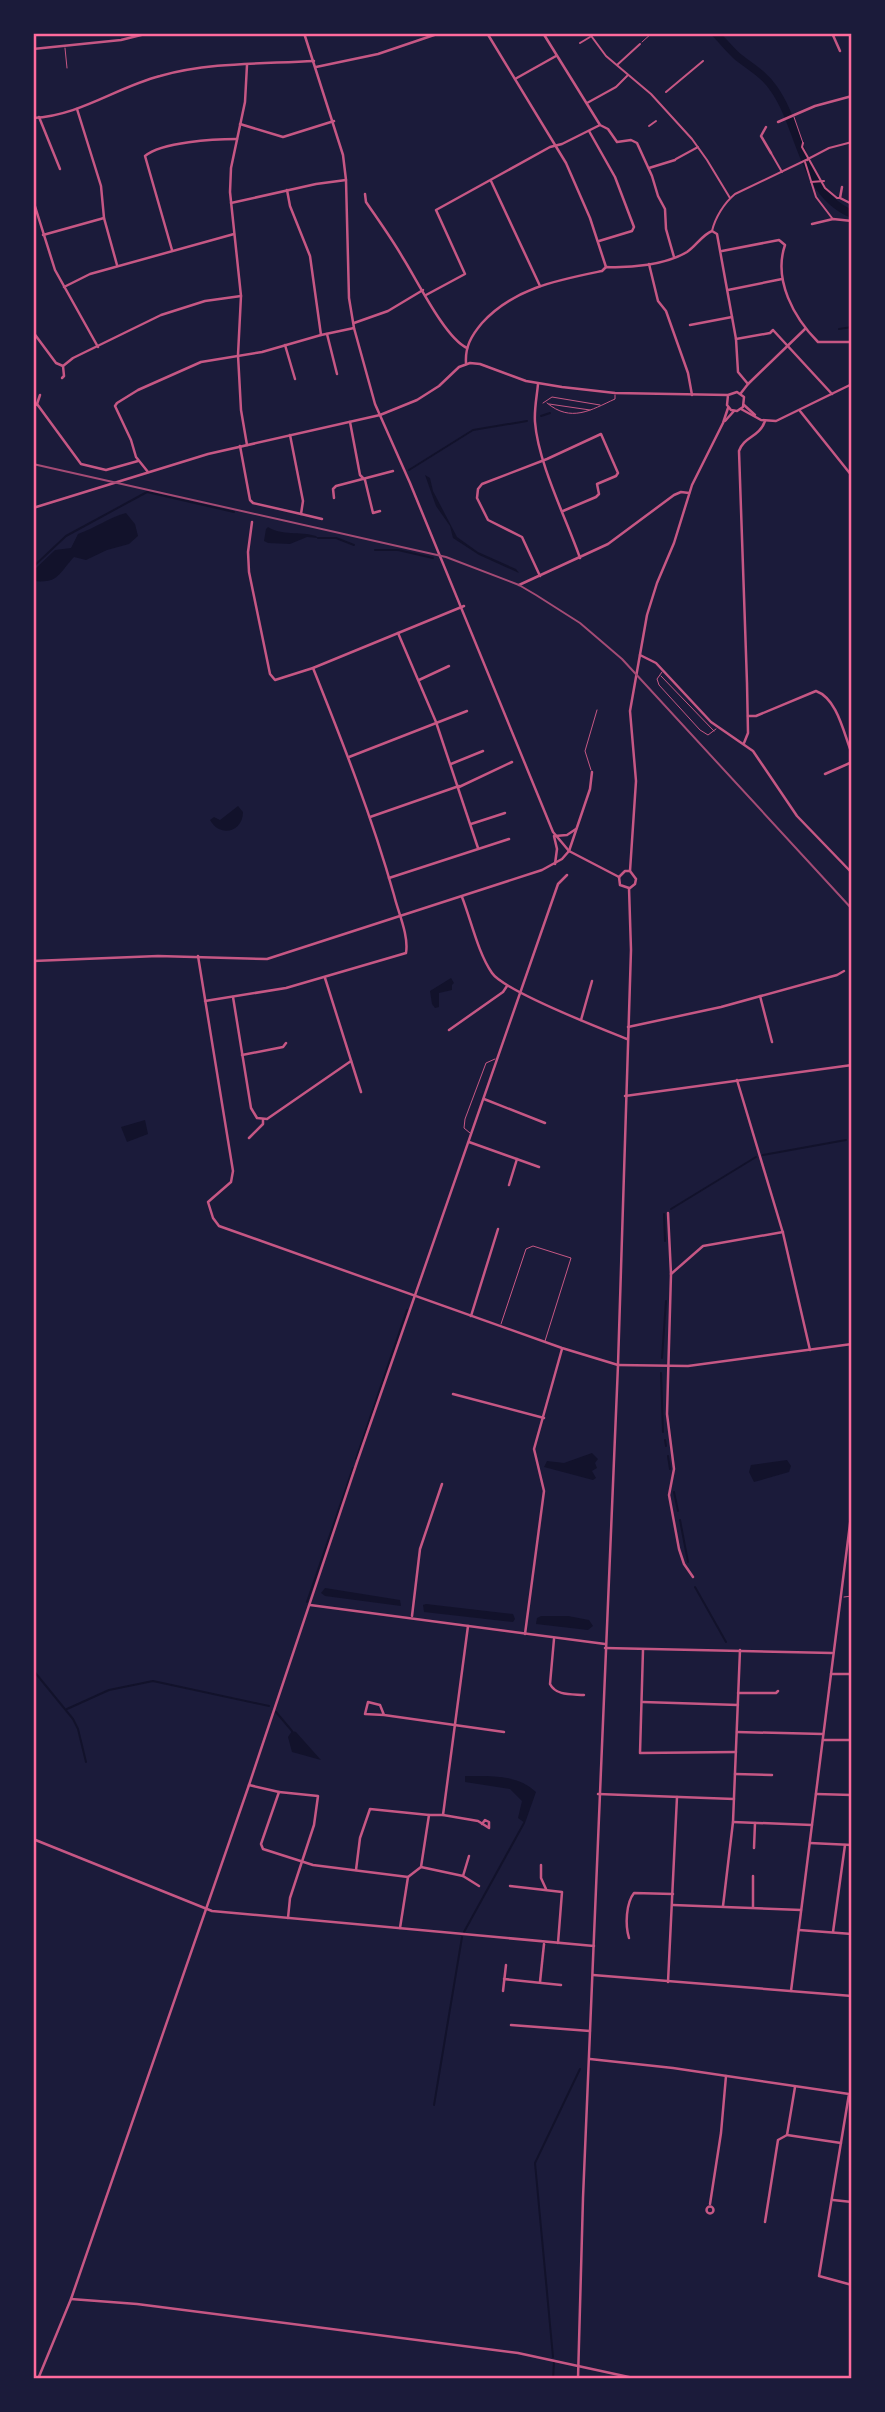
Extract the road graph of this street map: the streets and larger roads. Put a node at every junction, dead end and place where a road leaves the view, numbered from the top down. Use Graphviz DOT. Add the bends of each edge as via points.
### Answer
graph roads {
  1 [pos="124,33"];
  2 [pos="149,33"];
  3 [pos="304,33"];
  4 [pos="440,33"];
  5 [pos="487,33"];
  6 [pos="543,33"];
  7 [pos="832,33"];
  8 [pos="590,34"];
  9 [pos="125,39"];
  10 [pos="580,43"];
  11 [pos="640,44"];
  12 [pos="33,49"];
  13 [pos="840,51"];
  14 [pos="556,56"];
  15 [pos="314,61"];
  16 [pos="703,61"];
  17 [pos="247,65"];
  18 [pos="617,65"];
  19 [pos="316,67"];
  20 [pos="628,75"];
  21 [pos="514,79"];
  22 [pos="666,92"];
  23 [pos="852,96"];
  24 [pos="660,97"];
  25 [pos="657,100"];
  26 [pos="586,103"];
  27 [pos="77,109"];
  28 [pos="39,117"];
  29 [pos="33,118"];
  30 [pos="334,121"];
  31 [pos="656,121"];
  32 [pos="778,122"];
  33 [pos="240,124"];
  34 [pos="600,125"];
  35 [pos="649,126"];
  36 [pos="766,127"];
  37 [pos="589,131"];
  38 [pos="237,139"];
  39 [pos="852,142"];
  40 [pos="803,143"];
  41 [pos="556,146"];
  42 [pos="698,147"];
  43 [pos="771,153"];
  44 [pos="675,160"];
  45 [pos="806,160"];
  46 [pos="649,168"];
  47 [pos="60,169"];
  48 [pos="783,173"];
  49 [pos="346,180"];
  50 [pos="491,181"];
  51 [pos="821,181"];
  52 [pos="811,182"];
  53 [pos="842,187"];
  54 [pos="287,190"];
  55 [pos="365,194"];
  56 [pos="730,198"];
  57 [pos="841,198"];
  58 [pos="33,200"];
  59 [pos="231,203"];
  60 [pos="852,204"];
  61 [pos="104,218"];
  62 [pos="833,219"];
  63 [pos="852,221"];
  64 [pos="812,225"];
  65 [pos="712,231"];
  66 [pos="235,234"];
  67 [pos="43,235"];
  68 [pos="599,241"];
  69 [pos="172,250"];
  70 [pos="721,251"];
  71 [pos="674,257"];
  72 [pos="649,264"];
  73 [pos="118,266"];
  74 [pos="606,267"];
  75 [pos="782,279"];
  76 [pos="540,286"];
  77 [pos="64,287"];
  78 [pos="423,290"];
  79 [pos="728,290"];
  80 [pos="426,295"];
  81 [pos="241,296"];
  82 [pos="732,317"];
  83 [pos="353,323"];
  84 [pos="690,325"];
  85 [pos="354,328"];
  86 [pos="805,329"];
  87 [pos="33,332"];
  88 [pos="327,334"];
  89 [pos="321,335"];
  90 [pos="736,339"];
  91 [pos="851,343"];
  92 [pos="285,345"];
  93 [pos="98,346"];
  94 [pos="788,346"];
  95 [pos="467,348"];
  96 [pos="238,355"];
  97 [pos="466,363"];
  98 [pos="63,366"];
  99 [pos="337,374"];
  100 [pos="62,378"];
  101 [pos="295,379"];
  102 [pos="538,383"];
  103 [pos="748,384"];
  104 [pos="852,384"];
  105 [pos="741,393"];
  106 [pos="832,394"];
  107 [pos="40,395"];
  108 [pos="692,395"];
  109 [pos="727,398"];
  110 [pos="744,405"];
  111 [pos="35,406"];
  112 [pos="728,408"];
  113 [pos="741,409"];
  114 [pos="734,411"];
  115 [pos="800,411"];
  116 [pos="380,415"];
  117 [pos="758,418"];
  118 [pos="765,421"];
  119 [pos="349,422"];
  120 [pos="723,423"];
  121 [pos="290,435"];
  122 [pos="247,445"];
  123 [pos="240,446"];
  124 [pos="543,460"];
  125 [pos="138,461"];
  126 [pos="393,471"];
  127 [pos="148,472"];
  128 [pos="852,476"];
  129 [pos="363,477"];
  130 [pos="689,493"];
  131 [pos="334,498"];
  132 [pos="33,508"];
  133 [pos="563,511"];
  134 [pos="380,512"];
  135 [pos="301,514"];
  136 [pos="322,519"];
  137 [pos="252,522"];
  138 [pos="580,558"];
  139 [pos="540,576"];
  140 [pos="519,585"];
  141 [pos="464,606"];
  142 [pos="398,633"];
  143 [pos="639,655"];
  144 [pos="449,666"];
  145 [pos="313,668"];
  146 [pos="419,680"];
  147 [pos="467,710"];
  148 [pos="748,716"];
  149 [pos="436,722"];
  150 [pos="744,743"];
  151 [pos="483,751"];
  152 [pos="852,754"];
  153 [pos="349,758"];
  154 [pos="512,762"];
  155 [pos="852,762"];
  156 [pos="451,764"];
  157 [pos="592,772"];
  158 [pos="825,774"];
  159 [pos="459,787"];
  160 [pos="505,813"];
  161 [pos="370,817"];
  162 [pos="471,824"];
  163 [pos="576,829"];
  164 [pos="554,834"];
  165 [pos="509,838"];
  166 [pos="478,848"];
  167 [pos="569,851"];
  168 [pos="555,863"];
  169 [pos="630,871"];
  170 [pos="852,873"];
  171 [pos="567,875"];
  172 [pos="619,877"];
  173 [pos="389,878"];
  174 [pos="629,888"];
  175 [pos="462,897"];
  176 [pos="400,918"];
  177 [pos="198,956"];
  178 [pos="33,961"];
  179 [pos="844,971"];
  180 [pos="324,977"];
  181 [pos="592,981"];
  182 [pos="507,986"];
  183 [pos="521,993"];
  184 [pos="760,996"];
  185 [pos="233,997"];
  186 [pos="205,1001"];
  187 [pos="582,1020"];
  188 [pos="628,1027"];
  189 [pos="449,1030"];
  190 [pos="627,1039"];
  191 [pos="772,1042"];
  192 [pos="286,1043"];
  193 [pos="243,1055"];
  194 [pos="351,1060"];
  195 [pos="852,1065"];
  196 [pos="737,1080"];
  197 [pos="361,1092"];
  198 [pos="625,1096"];
  199 [pos="484,1099"];
  200 [pos="263,1120"];
  201 [pos="545,1123"];
  202 [pos="249,1138"];
  203 [pos="469,1142"];
  204 [pos="517,1159"];
  205 [pos="539,1167"];
  206 [pos="509,1185"];
  207 [pos="668,1213"];
  208 [pos="498,1229"];
  209 [pos="783,1232"];
  210 [pos="671,1273"];
  211 [pos="415,1296"];
  212 [pos="471,1316"];
  213 [pos="852,1345"];
  214 [pos="562,1348"];
  215 [pos="810,1350"];
  216 [pos="618,1365"];
  217 [pos="667,1367"];
  218 [pos="453,1394"];
  219 [pos="544,1418"];
  220 [pos="443,1484"];
  221 [pos="852,1508"];
  222 [pos="692,1577"];
  223 [pos="309,1605"];
  224 [pos="412,1618"];
  225 [pos="468,1626"];
  226 [pos="525,1634"];
  227 [pos="554,1637"];
  228 [pos="605,1646"];
  229 [pos="643,1650"];
  230 [pos="740,1650"];
  231 [pos="834,1653"];
  232 [pos="831,1674"];
  233 [pos="852,1674"];
  234 [pos="778,1691"];
  235 [pos="738,1693"];
  236 [pos="584,1696"];
  237 [pos="642,1702"];
  238 [pos="738,1705"];
  239 [pos="384,1715"];
  240 [pos="454,1724"];
  241 [pos="504,1732"];
  242 [pos="737,1732"];
  243 [pos="824,1734"];
  244 [pos="823,1740"];
  245 [pos="852,1740"];
  246 [pos="736,1752"];
  247 [pos="735,1774"];
  248 [pos="772,1775"];
  249 [pos="249,1785"];
  250 [pos="279,1792"];
  251 [pos="598,1794"];
  252 [pos="817,1794"];
  253 [pos="852,1795"];
  254 [pos="677,1797"];
  255 [pos="734,1799"];
  256 [pos="429,1815"];
  257 [pos="443,1815"];
  258 [pos="733,1822"];
  259 [pos="755,1823"];
  260 [pos="482,1824"];
  261 [pos="812,1825"];
  262 [pos="33,1839"];
  263 [pos="810,1843"];
  264 [pos="845,1845"];
  265 [pos="852,1845"];
  266 [pos="754,1848"];
  267 [pos="470,1856"];
  268 [pos="301,1862"];
  269 [pos="541,1865"];
  270 [pos="421,1867"];
  271 [pos="356,1871"];
  272 [pos="463,1876"];
  273 [pos="753,1876"];
  274 [pos="408,1877"];
  275 [pos="541,1878"];
  276 [pos="479,1886"];
  277 [pos="510,1886"];
  278 [pos="535,1888"];
  279 [pos="546,1889"];
  280 [pos="673,1894"];
  281 [pos="673,1905"];
  282 [pos="723,1906"];
  283 [pos="753,1907"];
  284 [pos="206,1909"];
  285 [pos="801,1910"];
  286 [pos="288,1918"];
  287 [pos="400,1928"];
  288 [pos="799,1930"];
  289 [pos="833,1932"];
  290 [pos="852,1934"];
  291 [pos="629,1938"];
  292 [pos="544,1942"];
  293 [pos="558,1943"];
  294 [pos="594,1946"];
  295 [pos="506,1965"];
  296 [pos="593,1975"];
  297 [pos="504,1979"];
  298 [pos="540,1982"];
  299 [pos="668,1982"];
  300 [pos="561,1985"];
  301 [pos="503,1991"];
  302 [pos="791,1991"];
  303 [pos="852,1996"];
  304 [pos="511,2025"];
  305 [pos="590,2031"];
  306 [pos="590,2059"];
  307 [pos="726,2076"];
  308 [pos="795,2087"];
  309 [pos="845,2116"];
  310 [pos="852,2117"];
  311 [pos="787,2135"];
  312 [pos="841,2143"];
  313 [pos="833,2200"];
  314 [pos="852,2202"];
  315 [pos="710,2204"];
  316 [pos="765,2222"];
  317 [pos="852,2285"];
  318 [pos="71,2299"];
  319 [pos="579,2365"];
  320 [pos="38,2379"];
  321 [pos="579,2379"];
  322 [pos="638,2379"];
  1 -- 9 [label="street"];
  2 -- 9 [label="street"];
  3 -- 15 [label="street"];
  4 -- 19 [label="street" via="378,54"];
  5 -- 21 [label="street"];
  6 -- 14 [label="street"];
  7 -- 13 [label="street"];
  8 -- 10 [label="street"];
  8 -- 18 [label="street"];
  9 -- 12 [label="street"];
  11 -- 18 [label="street"];
  14 -- 21 [label="street"];
  14 -- 26 [label="street"];
  15 -- 17 [label="street"];
  15 -- 19 [label="street"];
  16 -- 22 [label="street"];
  17 -- 27 [label="street" via="204,66 163,75"];
  17 -- 33 [label="street"];
  18 -- 20 [label="street"];
  19 -- 30 [label="street"];
  20 -- 25 [label="street"];
  20 -- 26 [label="street" via="616,88"];
  21 -- 41 [label="street"];
  23 -- 32 [label="street"];
  24 -- 25 [label="street"];
  25 -- 42 [label="street"];
  26 -- 34 [label="street"];
  27 -- 28 [label="street"];
  27 -- 61 [label="street" via="101,186"];
  28 -- 29 [label="street"];
  28 -- 47 [label="street"];
  30 -- 33 [label="street" via="283,137"];
  30 -- 49 [label="street"];
  31 -- 35 [label="street"];
  33 -- 38 [label="street"];
  34 -- 37 [label="street"];
  34 -- 46 [label="street" via="617,142 636,142"];
  36 -- 43 [label="street" via="761,136"];
  37 -- 41 [label="street"];
  37 -- 68 [label="street" via="612,170 634,229"];
  38 -- 59 [label="street"];
  38 -- 69 [label="street" via="186,143 145,156"];
  39 -- 45 [label="street"];
  40 -- 45 [label="street"];
  41 -- 50 [label="street"];
  41 -- 68 [label="street"];
  42 -- 44 [label="street"];
  42 -- 56 [label="street"];
  43 -- 48 [label="street"];
  44 -- 46 [label="street"];
  45 -- 48 [label="street"];
  45 -- 51 [label="street"];
  45 -- 52 [label="street"];
  46 -- 71 [label="street" via="666,209"];
  48 -- 56 [label="street"];
  49 -- 54 [label="street"];
  49 -- 83 [label="street" via="347,274"];
  50 -- 76 [label="street"];
  50 -- 80 [label="street" via="436,210 465,274"];
  51 -- 52 [label="street"];
  51 -- 57 [label="street"];
  52 -- 62 [label="street"];
  53 -- 57 [label="street"];
  54 -- 59 [label="street"];
  54 -- 89 [label="street" via="313,268"];
  55 -- 78 [label="street"];
  56 -- 65 [label="street"];
  57 -- 60 [label="street"];
  58 -- 67 [label="street"];
  59 -- 66 [label="street"];
  61 -- 67 [label="street"];
  61 -- 73 [label="street"];
  62 -- 63 [label="street"];
  62 -- 64 [label="street"];
  65 -- 70 [label="street"];
  65 -- 71 [label="street" via="689,251"];
  66 -- 69 [label="street"];
  66 -- 81 [label="street"];
  67 -- 77 [label="street"];
  68 -- 74 [label="street"];
  69 -- 73 [label="street"];
  70 -- 75 [label="street" via="779,240 785,245"];
  70 -- 79 [label="street"];
  71 -- 72 [label="street"];
  72 -- 74 [label="street"];
  72 -- 108 [label="street"];
  73 -- 77 [label="street"];
  74 -- 76 [label="street"];
  75 -- 79 [label="street"];
  75 -- 86 [label="street"];
  76 -- 95 [label="street" via="495,310"];
  77 -- 93 [label="street"];
  78 -- 80 [label="street"];
  78 -- 83 [label="street" via="388,311"];
  79 -- 82 [label="street"];
  80 -- 95 [label="street" via="451,335"];
  81 -- 93 [label="street" via="161,315"];
  81 -- 96 [label="street"];
  82 -- 84 [label="street"];
  82 -- 90 [label="street"];
  83 -- 85 [label="street"];
  85 -- 88 [label="street"];
  85 -- 116 [label="street"];
  86 -- 91 [label="street" via="818,342"];
  86 -- 94 [label="street"];
  87 -- 98 [label="street"];
  88 -- 89 [label="street"];
  88 -- 99 [label="street"];
  89 -- 92 [label="street"];
  90 -- 94 [label="street" via="773,330"];
  90 -- 103 [label="street" via="738,372"];
  92 -- 96 [label="street"];
  92 -- 101 [label="street"];
  93 -- 98 [label="street"];
  94 -- 103 [label="street"];
  94 -- 106 [label="street"];
  95 -- 97 [label="street"];
  96 -- 122 [label="street"];
  96 -- 125 [label="street" via="201,362 117,403"];
  97 -- 102 [label="street"];
  97 -- 116 [label="street" via="426,395"];
  98 -- 100 [label="street"];
  102 -- 108 [label="street" via="615,393"];
  102 -- 124 [label="street" via="535,421"];
  103 -- 105 [label="street"];
  104 -- 106 [label="street"];
  105 -- 109 [label="street" via="733,392"];
  105 -- 110 [label="street"];
  106 -- 115 [label="street"];
  107 -- 111 [label="street"];
  108 -- 109 [label="street"];
  109 -- 112 [label="street"];
  110 -- 113 [label="street"];
  110 -- 117 [label="street"];
  111 -- 125 [label="street" via="82,464 106,470"];
  112 -- 114 [label="street"];
  112 -- 120 [label="street"];
  113 -- 114 [label="street"];
  113 -- 117 [label="street"];
  114 -- 120 [label="street"];
  115 -- 118 [label="street"];
  115 -- 128 [label="street"];
  116 -- 119 [label="street"];
  116 -- 164 [label="street"];
  117 -- 118 [label="street"];
  118 -- 148 [label="street" via="739,452"];
  119 -- 121 [label="street"];
  119 -- 129 [label="street"];
  120 -- 130 [label="street"];
  121 -- 122 [label="street"];
  121 -- 135 [label="street" via="303,501"];
  122 -- 123 [label="street"];
  123 -- 127 [label="street"];
  123 -- 135 [label="street" via="250,500"];
  124 -- 133 [label="street"];
  124 -- 133 [label="street" via="601,433 618,473 597,484 596,497"];
  124 -- 139 [label="street" via="482,484 476,494 488,520 522,537"];
  125 -- 127 [label="street"];
  126 -- 129 [label="street"];
  127 -- 132 [label="street"];
  129 -- 131 [label="street" via="336,486"];
  129 -- 134 [label="street" via="373,513"];
  130 -- 138 [label="street" via="674,495 623,535"];
  130 -- 143 [label="street" via="649,606"];
  133 -- 138 [label="street"];
  135 -- 136 [label="street"];
  137 -- 145 [label="street" via="249,572 271,676 279,680"];
  138 -- 139 [label="street"];
  139 -- 140 [label="street"];
  141 -- 142 [label="street"];
  142 -- 145 [label="street"];
  142 -- 146 [label="street"];
  143 -- 150 [label="street" via="652,659 718,726"];
  143 -- 169 [label="street" via="629,711 636,781"];
  144 -- 146 [label="street"];
  145 -- 153 [label="street"];
  146 -- 149 [label="street"];
  147 -- 149 [label="street"];
  148 -- 150 [label="street"];
  148 -- 152 [label="street" via="816,691 837,715"];
  149 -- 153 [label="street"];
  149 -- 156 [label="street"];
  150 -- 170 [label="street" via="797,816"];
  151 -- 156 [label="street"];
  153 -- 161 [label="street"];
  154 -- 159 [label="street"];
  155 -- 158 [label="street"];
  156 -- 159 [label="street"];
  157 -- 163 [label="street"];
  159 -- 161 [label="street"];
  159 -- 162 [label="street"];
  160 -- 162 [label="street"];
  161 -- 173 [label="street"];
  162 -- 166 [label="street"];
  163 -- 164 [label="street" via="567,835"];
  163 -- 167 [label="street"];
  164 -- 167 [label="street"];
  164 -- 168 [label="street"];
  165 -- 166 [label="street"];
  166 -- 173 [label="street"];
  167 -- 168 [label="street"];
  167 -- 172 [label="street"];
  168 -- 175 [label="street"];
  169 -- 172 [label="street"];
  169 -- 174 [label="street" via="636,881"];
  171 -- 183 [label="street" via="558,884"];
  172 -- 174 [label="street" via="620,884"];
  173 -- 176 [label="street"];
  174 -- 188 [label="street"];
  175 -- 176 [label="street"];
  175 -- 182 [label="street" via="487,965"];
  176 -- 177 [label="street" via="267,959"];
  176 -- 180 [label="street" via="407,947 403,955"];
  177 -- 178 [label="street"];
  177 -- 186 [label="street"];
  179 -- 184 [label="street"];
  180 -- 185 [label="street"];
  180 -- 194 [label="street"];
  181 -- 187 [label="street"];
  182 -- 183 [label="street"];
  182 -- 189 [label="street"];
  183 -- 187 [label="street"];
  183 -- 199 [label="street"];
  184 -- 188 [label="street"];
  184 -- 191 [label="street"];
  185 -- 186 [label="street"];
  185 -- 193 [label="street"];
  186 -- 211 [label="street" via="233,1171 231,1182 208,1202 216,1223"];
  187 -- 190 [label="street"];
  188 -- 190 [label="street"];
  190 -- 198 [label="street"];
  192 -- 193 [label="street"];
  193 -- 200 [label="street" via="251,1108"];
  194 -- 197 [label="street"];
  194 -- 200 [label="street"];
  195 -- 196 [label="street"];
  196 -- 198 [label="street"];
  196 -- 209 [label="street"];
  198 -- 216 [label="street"];
  199 -- 201 [label="street"];
  199 -- 203 [label="street"];
  200 -- 202 [label="street"];
  203 -- 204 [label="street"];
  203 -- 211 [label="street"];
  204 -- 205 [label="street"];
  204 -- 206 [label="street"];
  207 -- 210 [label="street"];
  208 -- 212 [label="street"];
  209 -- 210 [label="street" via="703,1246"];
  209 -- 215 [label="street"];
  210 -- 217 [label="street"];
  211 -- 212 [label="street"];
  211 -- 223 [label="street"];
  212 -- 214 [label="street"];
  213 -- 215 [label="street"];
  214 -- 216 [label="street"];
  214 -- 219 [label="street"];
  215 -- 217 [label="street"];
  216 -- 217 [label="street"];
  216 -- 228 [label="street"];
  217 -- 222 [label="street" via="674,1469 669,1495 679,1549"];
  218 -- 219 [label="street"];
  219 -- 226 [label="street" via="534,1448 544,1491"];
  220 -- 224 [label="street" via="420,1549"];
  221 -- 231 [label="street"];
  223 -- 224 [label="street"];
  223 -- 249 [label="street"];
  224 -- 225 [label="street"];
  225 -- 226 [label="street"];
  225 -- 240 [label="street"];
  226 -- 227 [label="street"];
  227 -- 228 [label="street"];
  227 -- 236 [label="street" via="553,1690"];
  228 -- 229 [label="street"];
  228 -- 251 [label="street"];
  229 -- 230 [label="street"];
  229 -- 237 [label="street"];
  230 -- 231 [label="street"];
  230 -- 235 [label="street"];
  231 -- 232 [label="street"];
  232 -- 233 [label="street"];
  232 -- 243 [label="street"];
  234 -- 235 [label="street"];
  235 -- 238 [label="street"];
  237 -- 238 [label="street"];
  237 -- 246 [label="street" via="640,1753"];
  238 -- 242 [label="street"];
  239 -- 239 [label="street" via="380,1704 368,1702 365,1714"];
  239 -- 240 [label="street"];
  240 -- 241 [label="street"];
  240 -- 257 [label="street"];
  242 -- 243 [label="street"];
  242 -- 246 [label="street"];
  243 -- 244 [label="street"];
  244 -- 245 [label="street"];
  244 -- 252 [label="street"];
  246 -- 247 [label="street"];
  247 -- 248 [label="street"];
  247 -- 255 [label="street"];
  249 -- 250 [label="street"];
  249 -- 284 [label="street"];
  250 -- 268 [label="street" via="261,1847"];
  250 -- 268 [label="street" via="318,1796"];
  251 -- 254 [label="street"];
  251 -- 294 [label="street"];
  252 -- 253 [label="street"];
  252 -- 261 [label="street"];
  254 -- 255 [label="street"];
  254 -- 280 [label="street"];
  255 -- 258 [label="street"];
  256 -- 257 [label="street"];
  256 -- 270 [label="street"];
  256 -- 271 [label="street" via="370,1808"];
  257 -- 260 [label="street"];
  258 -- 259 [label="street"];
  258 -- 282 [label="street"];
  259 -- 261 [label="street"];
  259 -- 266 [label="street"];
  261 -- 263 [label="street"];
  262 -- 284 [label="street"];
  263 -- 264 [label="street"];
  263 -- 285 [label="street"];
  264 -- 265 [label="street"];
  264 -- 289 [label="street"];
  267 -- 272 [label="street"];
  268 -- 271 [label="street"];
  268 -- 286 [label="street"];
  269 -- 275 [label="street"];
  270 -- 272 [label="street"];
  270 -- 274 [label="street"];
  271 -- 274 [label="street"];
  272 -- 276 [label="street"];
  273 -- 283 [label="street"];
  274 -- 287 [label="street"];
  275 -- 278 [label="street"];
  275 -- 279 [label="street"];
  277 -- 278 [label="street"];
  278 -- 279 [label="street"];
  279 -- 293 [label="street" via="562,1892"];
  280 -- 281 [label="street"];
  280 -- 291 [label="street" via="634,1893 629,1899"];
  281 -- 282 [label="street"];
  281 -- 299 [label="street"];
  282 -- 283 [label="street"];
  283 -- 285 [label="street"];
  284 -- 286 [label="street"];
  284 -- 318 [label="street"];
  285 -- 288 [label="street"];
  286 -- 287 [label="street"];
  287 -- 292 [label="street"];
  288 -- 289 [label="street"];
  288 -- 302 [label="street"];
  289 -- 290 [label="street"];
  292 -- 293 [label="street"];
  292 -- 298 [label="street"];
  293 -- 294 [label="street"];
  294 -- 296 [label="street"];
  295 -- 297 [label="street"];
  296 -- 299 [label="street"];
  296 -- 305 [label="street"];
  297 -- 298 [label="street"];
  297 -- 301 [label="street"];
  298 -- 300 [label="street"];
  299 -- 302 [label="street"];
  302 -- 303 [label="street"];
  304 -- 305 [label="street"];
  305 -- 306 [label="street"];
  306 -- 307 [label="street"];
  306 -- 319 [label="street"];
  307 -- 308 [label="street"];
  307 -- 315 [label="street"];
  308 -- 309 [label="street" via="849,2094"];
  308 -- 311 [label="street"];
  309 -- 310 [label="street"];
  309 -- 312 [label="street"];
  311 -- 312 [label="street"];
  311 -- 316 [label="street" via="778,2140"];
  312 -- 313 [label="street"];
  313 -- 314 [label="street"];
  313 -- 317 [label="street" via="819,2276"];
  318 -- 319 [label="street" via="517,2353"];
  318 -- 320 [label="street"];
  319 -- 321 [label="street"];
  319 -- 322 [label="street"];
}
